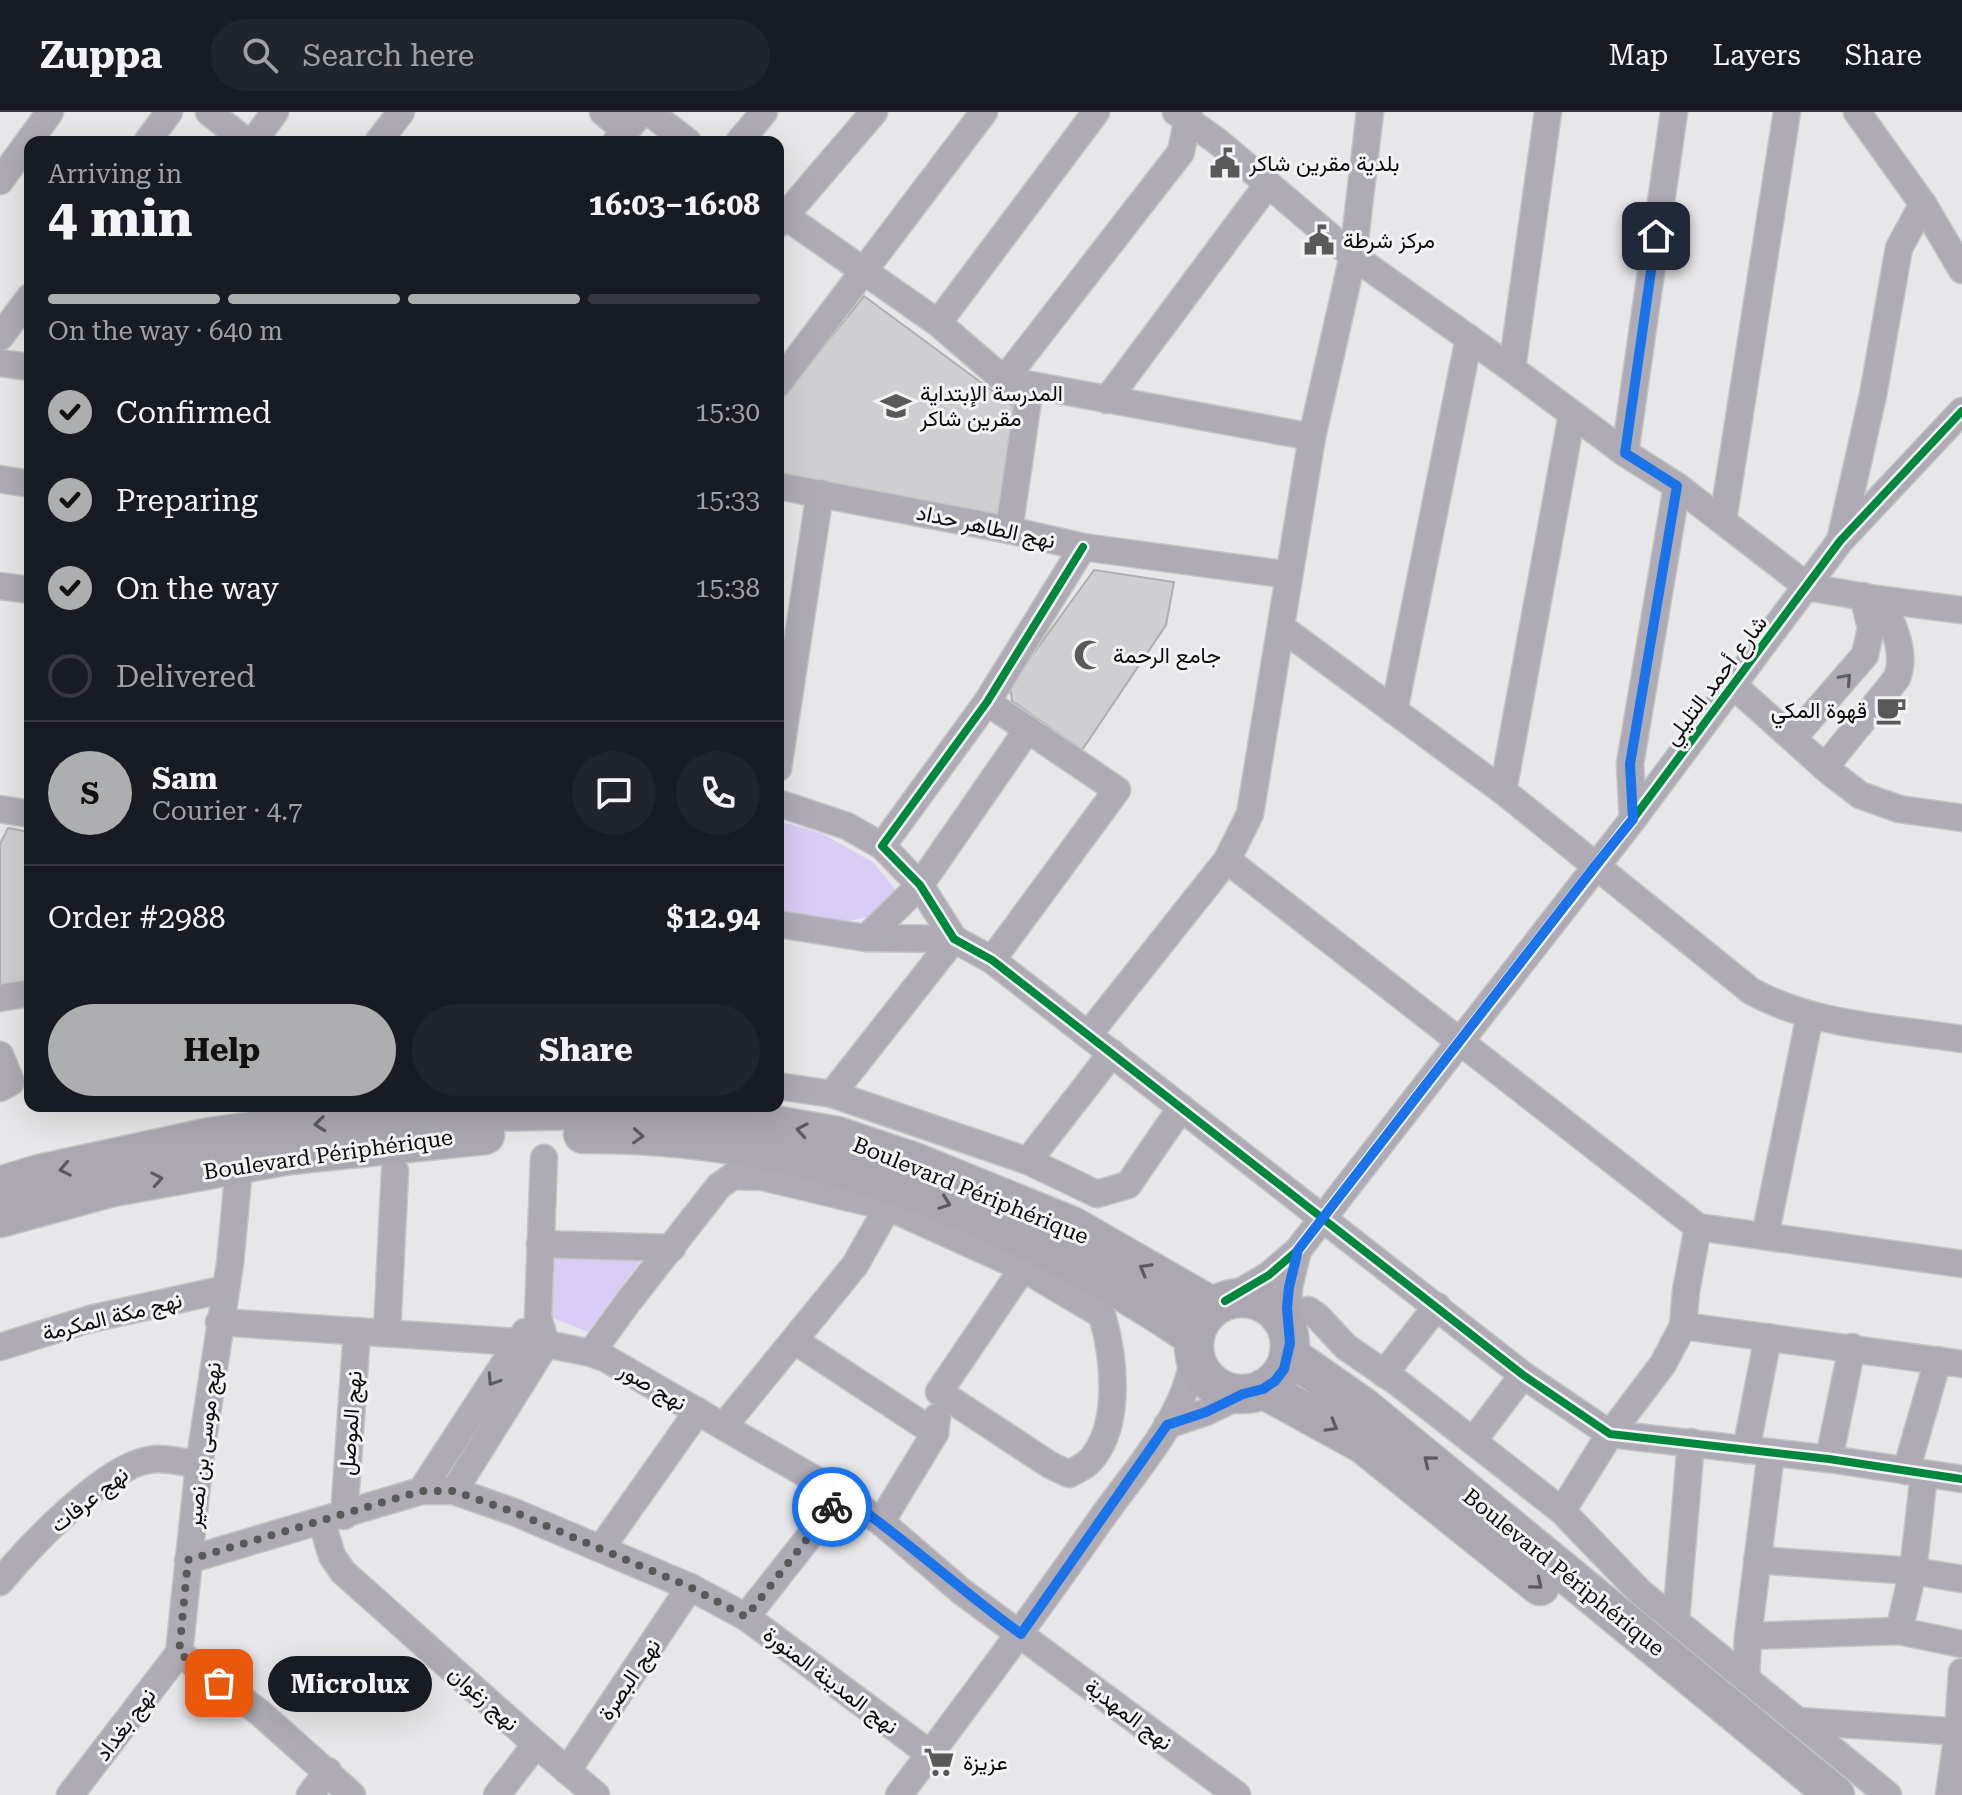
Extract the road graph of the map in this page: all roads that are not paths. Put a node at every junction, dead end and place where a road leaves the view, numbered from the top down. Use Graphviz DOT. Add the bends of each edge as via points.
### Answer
graph roads {
  1 [pos="27,112"];
  2 [pos="50,112"];
  3 [pos="169,112"];
  4 [pos="209,112"];
  5 [pos="275,112"];
  6 [pos="603,112"];
  7 [pos="649,112"];
  8 [pos="764,112"];
  9 [pos="874,112"];
  10 [pos="984,112"];
  11 [pos="1096,112"];
  12 [pos="1370,112"];
  13 [pos="1548,112"];
  14 [pos="1674,112"];
  15 [pos="1787,112"];
  16 [pos="1857,112"];
  17 [pos="1184,115"];
  18 [pos="627,128"];
  19 [pos="24,136"];
  20 [pos="32,136"];
  21 [pos="151,136"];
  22 [pos="242,136"];
  23 [pos="255,136"];
  24 [pos="680,136"];
  25 [pos="744,136"];
  26 [pos="24,140"];
  27 [pos="23,149"];
  28 [pos="0,181"];
  29 [pos="1268,184"];
  30 [pos="1923,204"];
  31 [pos="784,213"];
  32 [pos="784,219"];
  33 [pos="1353,256"];
  34 [pos="865,270"];
  35 [pos="1962,270"];
  36 [pos="24,305"];
  37 [pos="938,323"];
  38 [pos="0,337"];
  39 [pos="1469,338"];
  40 [pos="0,363"];
  41 [pos="24,366"];
  42 [pos="1512,369"];
  43 [pos="784,376"];
  44 [pos="1004,380"];
  45 [pos="1030,387"];
  46 [pos="1107,400"];
  47 [pos="1962,411"];
  48 [pos="1572,414"];
  49 [pos="1312,437"];
  50 [pos="1625,453"];
  51 [pos="0,479"];
  52 [pos="24,483"];
  53 [pos="1677,486"];
  54 [pos="784,487"];
  55 [pos="820,493"];
  56 [pos="1723,520"];
  57 [pos="1009,530"];
  58 [pos="1840,541"];
  59 [pos="1083,547"];
  60 [pos="1289,575"];
  61 [pos="0,586"];
  62 [pos="1808,587"];
  63 [pos="24,589"];
  64 [pos="1874,598"];
  65 [pos="1962,610"];
  66 [pos="1282,628"];
  67 [pos="1733,685"];
  68 [pos="987,702"];
  69 [pos="784,703"];
  70 [pos="1394,711"];
  71 [pos="1028,729"];
  72 [pos="1794,737"];
  73 [pos="1819,761"];
  74 [pos="1503,791"];
  75 [pos="784,805"];
  76 [pos="0,809"];
  77 [pos="24,813"];
  78 [pos="1962,818"];
  79 [pos="1633,819"];
  80 [pos="882,846"];
  81 [pos="1227,860"];
  82 [pos="1595,866"];
  83 [pos="920,885"];
  84 [pos="784,925"];
  85 [pos="866,938"];
  86 [pos="954,939"];
  87 [pos="992,960"];
  88 [pos="24,994"];
  89 [pos="0,998"];
  90 [pos="1810,1015"];
  91 [pos="1088,1035"];
  92 [pos="1962,1039"];
  93 [pos="1460,1041"];
  94 [pos="1112,1053"];
  95 [pos="0,1055"];
  96 [pos="784,1087"];
  97 [pos="0,1088"];
  98 [pos="832,1094"];
  99 [pos="1181,1108"];
  100 [pos="454,1112"];
  101 [pos="678,1112"];
  102 [pos="544,1158"];
  103 [pos="1028,1161"];
  104 [pos="395,1171"];
  105 [pos="238,1178"];
  106 [pos="0,1186"];
  107 [pos="888,1207"];
  108 [pos="0,1218"];
  109 [pos="1323,1219"];
  110 [pos="1698,1227"];
  111 [pos="1765,1236"];
  112 [pos="540,1244"];
  113 [pos="672,1248"];
  114 [pos="1298,1250"];
  115 [pos="1962,1264"];
  116 [pos="1023,1268"];
  117 [pos="226,1289"];
  118 [pos="1437,1306"];
  119 [pos="538,1317"];
  120 [pos="219,1322"];
  121 [pos="1206,1325"];
  122 [pos="1683,1326"];
  123 [pos="357,1331"];
  124 [pos="387,1332"];
  125 [pos="1295,1332"];
  126 [pos="1768,1337"];
  127 [pos="795,1341"];
  128 [pos="517,1342"];
  129 [pos="546,1344"];
  130 [pos="0,1347"];
  131 [pos="1852,1347"];
  132 [pos="591,1353"];
  133 [pos="1950,1362"];
  134 [pos="1384,1374"];
  135 [pos="1523,1375"];
  136 [pos="939,1392"];
  137 [pos="1253,1392"];
  138 [pos="698,1411"];
  139 [pos="1167,1425"];
  140 [pos="724,1426"];
  141 [pos="935,1433"];
  142 [pos="1610,1434"];
  143 [pos="1473,1441"];
  144 [pos="1691,1442"];
  145 [pos="1758,1452"];
  146 [pos="1829,1459"];
  147 [pos="199,1465"];
  148 [pos="1915,1473"];
  149 [pos="1962,1479"];
  150 [pos="421,1491"];
  151 [pos="454,1491"];
  152 [pos="842,1495"];
  153 [pos="1562,1511"];
  154 [pos="333,1519"];
  155 [pos="881,1522"];
  156 [pos="602,1547"];
  157 [pos="188,1560"];
  158 [pos="1757,1560"];
  159 [pos="1913,1571"];
  160 [pos="1962,1579"];
  161 [pos="0,1582"];
  162 [pos="690,1587"];
  163 [pos="746,1617"];
  164 [pos="1676,1620"];
  165 [pos="1899,1631"];
  166 [pos="1021,1634"];
  167 [pos="1748,1636"];
  168 [pos="1962,1644"];
  169 [pos="179,1653"];
  170 [pos="1962,1672"];
  171 [pos="1746,1678"];
  172 [pos="1797,1721"];
  173 [pos="1960,1732"];
  174 [pos="536,1744"];
  175 [pos="930,1754"];
  176 [pos="328,1771"];
  177 [pos="567,1771"];
  178 [pos="70,1795"];
  179 [pos="310,1795"];
  180 [pos="352,1795"];
  181 [pos="497,1795"];
  182 [pos="596,1795"];
  183 [pos="899,1795"];
  184 [pos="1237,1795"];
  185 [pos="1801,1795"];
  186 [pos="1835,1795"];
  187 [pos="1888,1795"];
  188 [pos="1949,1795"];
  1 -- 19 [label="street"];
  2 -- 20 [label="street"];
  3 -- 21 [label="street"];
  4 -- 22 [label="street"];
  5 -- 23 [label="street"];
  6 -- 18 [label="street"];
  7 -- 24 [label="street"];
  8 -- 25 [label="street"];
  9 -- 31 [label="street"];
  10 -- 34 [label="street"];
  11 -- 37 [label="street"];
  12 -- 33 [label="street"];
  13 -- 42 [label="street"];
  14 -- 50 [label="street"];
  15 -- 56 [label="street"];
  16 -- 30 [label="street"];
  17 -- 29 [label="street"];
  17 -- 44 [label="street" via="1181,152"];
  26 -- 27 [label="street"];
  27 -- 28 [label="street"];
  29 -- 33 [label="street"];
  29 -- 46 [label="street"];
  30 -- 35 [label="street"];
  30 -- 58 [label="street" via="1899,248"];
  32 -- 34 [label="street"];
  33 -- 39 [label="street"];
  33 -- 49 [label="street"];
  34 -- 37 [label="street"];
  34 -- 43 [label="street"];
  36 -- 38 [label="street"];
  37 -- 44 [label="street"];
  39 -- 42 [label="street"];
  39 -- 70 [label="street"];
  40 -- 41 [label="street"];
  42 -- 48 [label="street"];
  44 -- 45 [label="street"];
  45 -- 46 [label="street"];
  45 -- 57 [label="street"];
  46 -- 49 [label="street"];
  47 -- 58 [label="street"];
  48 -- 50 [label="street"];
  48 -- 74 [label="street"];
  49 -- 60 [label="street"];
  50 -- 53 [label="street"];
  51 -- 52 [label="street"];
  53 -- 56 [label="street"];
  53 -- 79 [label="street" via="1630,764"];
  54 -- 55 [label="street, نهج الطاهر حداد"];
  55 -- 57 [label="street, نهج الطاهر حداد"];
  55 -- 69 [label="street"];
  56 -- 62 [label="street"];
  57 -- 59 [label="street, نهج الطاهر حداد"];
  58 -- 62 [label="street, شارع أحمد التليلي"];
  59 -- 60 [label="street, نهج الطاهر حداد"];
  59 -- 68 [label="street"];
  60 -- 66 [label="street"];
  61 -- 63 [label="street"];
  62 -- 64 [label="street"];
  62 -- 67 [label="street, شارع أحمد التليلي"];
  64 -- 65 [label="street"];
  72 -- 64 [label="street, one-way" via="1865,655"];
  64 -- 73 [label="street" via="1890,660"];
  66 -- 70 [label="street"];
  66 -- 81 [label="street" via="1250,814"];
  67 -- 72 [label="street"];
  67 -- 79 [label="street, شارع أحمد التليلي"];
  68 -- 71 [label="street"];
  68 -- 80 [label="street"];
  70 -- 74 [label="street"];
  71 -- 83 [label="street"];
  71 -- 87 [label="street" via="1117,790"];
  72 -- 73 [label="street"];
  73 -- 78 [label="street" via="1879,804"];
  74 -- 82 [label="street"];
  75 -- 80 [label="street" via="847,826"];
  76 -- 77 [label="street"];
  79 -- 82 [label="street, شارع أحمد التليلي"];
  80 -- 83 [label="street"];
  81 -- 91 [label="street"];
  81 -- 93 [label="street"];
  82 -- 90 [label="street" via="1751,991"];
  82 -- 93 [label="street, شارع أحمد التليلي"];
  83 -- 85 [label="street"];
  83 -- 86 [label="street"];
  84 -- 85 [label="street"];
  85 -- 86 [label="street"];
  86 -- 87 [label="street"];
  86 -- 98 [label="street"];
  87 -- 91 [label="street"];
  88 -- 89 [label="street"];
  90 -- 92 [label="street"];
  90 -- 111 [label="street"];
  91 -- 94 [label="street"];
  93 -- 109 [label="street, شارع أحمد التليلي"];
  93 -- 110 [label="street"];
  94 -- 99 [label="street"];
  94 -- 103 [label="street"];
  95 -- 97 [label="street" via="11,1082"];
  96 -- 98 [label="street"];
  98 -- 103 [label="street"];
  99 -- 103 [label="street" via="1128,1185 1097,1194"];
  99 -- 109 [label="street"];
  100 -- 106 [label="highway, Boulevard Périphérique, one-way" via="210,1137"];
  121 -- 101 [label="highway, Boulevard Périphérique, one-way" via="1072,1226 917,1163 837,1136"];
  102 -- 112 [label="street"];
  104 -- 124 [label="street"];
  105 -- 117 [label="street, نهج موسى بن نصير"];
  107 -- 113 [label="street" via="763,1177 733,1176 719,1186"];
  107 -- 116 [label="street"];
  107 -- 127 [label="street" via="855,1265"];
  108 -- 121 [label="highway, Boulevard Périphérique, one-way" via="113,1187 290,1155 468,1136 601,1134 726,1143 849,1171 958,1208 1026,1238 1129,1295"];
  109 -- 114 [label="street, شارع أحمد التليلي"];
  109 -- 118 [label="street"];
  110 -- 111 [label="street"];
  110 -- 122 [label="street"];
  111 -- 115 [label="street"];
  112 -- 113 [label="street"];
  112 -- 119 [label="street"];
  113 -- 132 [label="street"];
  114 -- 121 [label="street"];
  114 -- 125 [label="street" via="1289,1287"];
  116 -- 136 [label="street"];
  116 -- 136 [label="street" via="1102,1315 1112,1393 1109,1428 1094,1456 1069,1474 1060,1471"];
  117 -- 120 [label="street, نهج موسى بن نصير"];
  117 -- 130 [label="street, نهج مكة المكرمة" via="90,1319"];
  118 -- 134 [label="street"];
  118 -- 135 [label="street"];
  119 -- 128 [label="street"];
  119 -- 129 [label="street"];
  120 -- 123 [label="street, نهج صور"];
  120 -- 147 [label="street, نهج موسى بن نصير"];
  121 -- 125 [label="highway, Boulevard Périphérique" via="1240,1298 1269,1306"];
  121 -- 137 [label="highway, Boulevard Périphérique" via="1200,1371 1226,1392"];
  121 -- 139 [label="street" via="1188,1384"];
  122 -- 126 [label="street"];
  122 -- 142 [label="street" via="1663,1364"];
  123 -- 124 [label="street, نهج صور"];
  123 -- 154 [label="street, نهج الموصل"];
  124 -- 128 [label="street, نهج صور"];
  125 -- 134 [label="street" via="1318,1317 1346,1347"];
  125 -- 137 [label="highway" via="1284,1369 1275,1381"];
  186 -- 125 [label="highway, Boulevard Périphérique, one-way" via="1362,1406"];
  126 -- 131 [label="street"];
  126 -- 145 [label="street"];
  127 -- 140 [label="street"];
  127 -- 141 [label="street"];
  128 -- 129 [label="street, نهج صور"];
  128 -- 150 [label="street, one-way"];
  129 -- 132 [label="street, نهج صور"];
  129 -- 151 [label="street"];
  131 -- 133 [label="street"];
  131 -- 146 [label="street"];
  132 -- 138 [label="street, نهج صور"];
  133 -- 148 [label="street"];
  134 -- 143 [label="street"];
  135 -- 142 [label="street"];
  135 -- 143 [label="street"];
  136 -- 141 [label="street"];
  137 -- 139 [label="street"];
  137 -- 185 [label="highway, Boulevard Périphérique, one-way" via="1363,1444"];
  138 -- 140 [label="street, نهج صور"];
  138 -- 156 [label="street"];
  139 -- 166 [label="street"];
  140 -- 152 [label="street, نهج صور"];
  141 -- 155 [label="street"];
  142 -- 144 [label="street"];
  142 -- 153 [label="street"];
  143 -- 153 [label="street"];
  144 -- 145 [label="street"];
  144 -- 164 [label="street"];
  145 -- 146 [label="street"];
  145 -- 158 [label="street"];
  146 -- 148 [label="street"];
  147 -- 157 [label="street, نهج موسى بن نصير"];
  147 -- 161 [label="street, نهج عرفات" via="160,1459 134,1464 78,1503"];
  148 -- 149 [label="street"];
  148 -- 159 [label="street"];
  150 -- 151 [label="street, نهج المدينة المنورة"];
  150 -- 154 [label="street, نهج المدينة المنورة"];
  151 -- 156 [label="street, نهج المدينة المنورة"];
  152 -- 155 [label="street, نهج صور"];
  152 -- 163 [label="street"];
  153 -- 164 [label="street" via="1640,1592"];
  154 -- 157 [label="street, نهج المدينة المنورة"];
  154 -- 174 [label="street, نهج زغوان" via="332,1556 343,1572"];
  155 -- 166 [label="street, نهج صور"];
  156 -- 162 [label="street, نهج المدينة المنورة"];
  157 -- 169 [label="street, نهج موسى بن نصير"];
  158 -- 159 [label="street"];
  158 -- 167 [label="street"];
  159 -- 160 [label="street"];
  159 -- 165 [label="street"];
  162 -- 163 [label="street, نهج المدينة المنورة"];
  162 -- 177 [label="street, نهج البصرة"];
  163 -- 175 [label="street, نهج المدينة المنورة"];
  164 -- 171 [label="street"];
  165 -- 167 [label="street"];
  165 -- 168 [label="street"];
  166 -- 175 [label="street"];
  166 -- 184 [label="street, نهج المهدية"];
  167 -- 171 [label="street"];
  169 -- 176 [label="street"];
  169 -- 178 [label="street, نهج بغداد"];
  170 -- 173 [label="street"];
  171 -- 172 [label="street"];
  172 -- 173 [label="street"];
  172 -- 187 [label="street"];
  173 -- 188 [label="street"];
  174 -- 177 [label="street, نهج زغوان"];
  174 -- 181 [label="street"];
  175 -- 183 [label="street"];
  176 -- 179 [label="street"];
  176 -- 180 [label="street"];
  177 -- 182 [label="street, نهج زغوان"];
}
